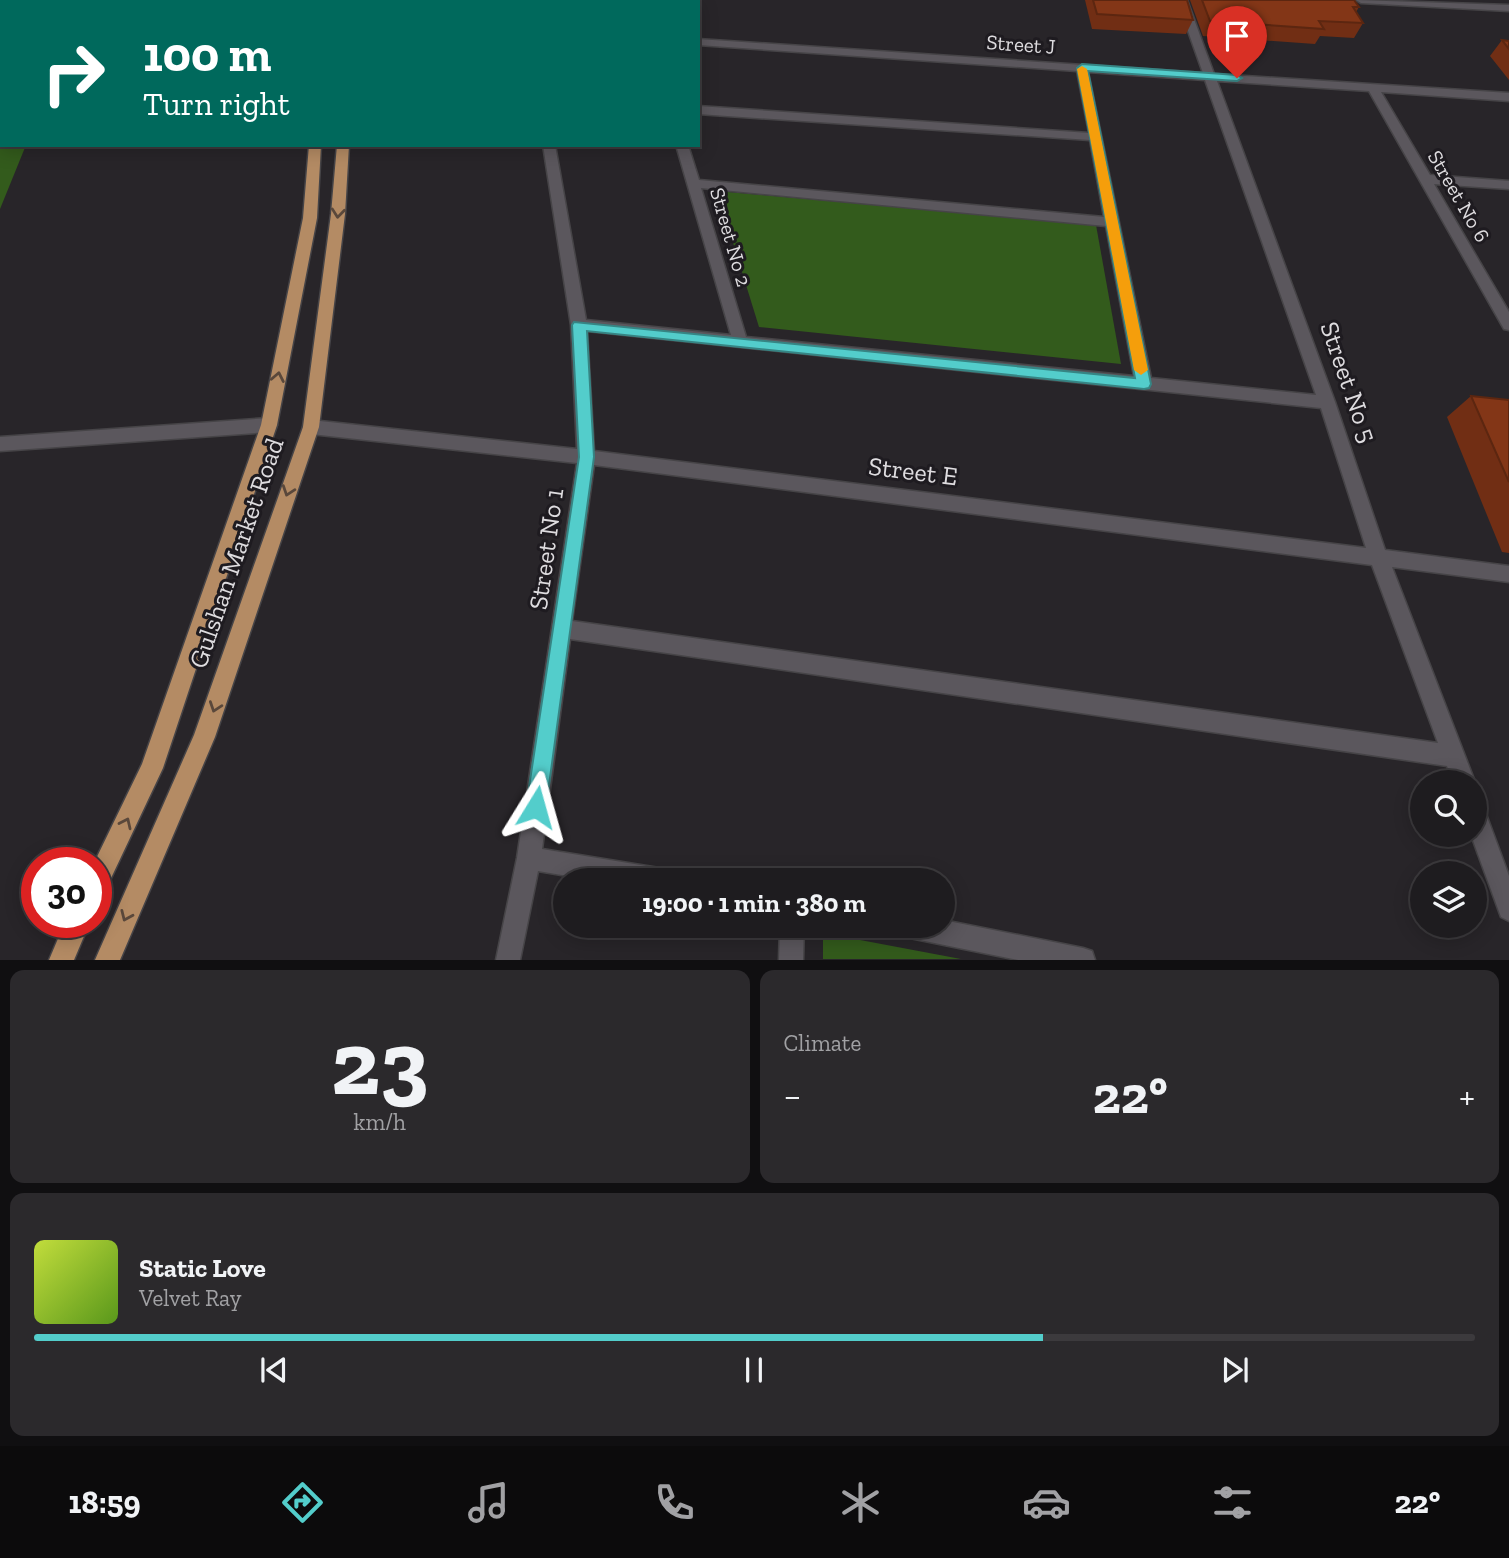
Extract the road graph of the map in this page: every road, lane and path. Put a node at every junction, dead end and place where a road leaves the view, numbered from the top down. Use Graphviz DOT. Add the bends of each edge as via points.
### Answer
graph roads {
  1 [pos="1182,0"];
  2 [pos="1361,0"];
  3 [pos="1509,9"];
  4 [pos="700,42"];
  5 [pos="1082,68"];
  6 [pos="1210,76"];
  7 [pos="1373,88"];
  8 [pos="1509,97"];
  9 [pos="700,110"];
  10 [pos="1095,137"];
  11 [pos="315,147"];
  12 [pos="343,147"];
  13 [pos="549,147"];
  14 [pos="683,147"];
  15 [pos="1425,179"];
  16 [pos="693,183"];
  17 [pos="1509,185"];
  18 [pos="1114,222"];
  19 [pos="1509,324"];
  20 [pos="579,325"];
  21 [pos="740,341"];
  22 [pos="1144,384"];
  23 [pos="1327,402"];
  24 [pos="269,425"];
  25 [pos="310,427"];
  26 [pos="0,444"];
  27 [pos="586,457"];
  28 [pos="1378,556"];
  29 [pos="1509,573"];
  30 [pos="561,629"];
  31 [pos="1455,756"];
  32 [pos="1460,770"];
  33 [pos="1487,847"];
  34 [pos="112,852"];
  35 [pos="529,858"];
  36 [pos="588,868"];
  37 [pos="1509,909"];
  38 [pos="955,935"];
  39 [pos="71,938"];
  40 [pos="792,938"];
  41 [pos="61,960"];
  42 [pos="107,960"];
  43 [pos="508,960"];
  44 [pos="791,960"];
  45 [pos="1083,960"];
  1 -- 6 [label="street, Street No 5"];
  2 -- 3 [label="street"];
  4 -- 5 [label="street, Street J"];
  5 -- 6 [label="street, Street J"];
  5 -- 10 [label="street"];
  6 -- 7 [label="street, Street J"];
  6 -- 23 [label="street, Street No 5"];
  7 -- 8 [label="street, Street J"];
  7 -- 15 [label="street, Street No 6"];
  9 -- 10 [label="street"];
  10 -- 18 [label="street"];
  24 -- 11 [label="main road, Gulshan Market Road, one-way" via="310,218"];
  12 -- 25 [label="main road, Gulshan Market Road, one-way"];
  13 -- 20 [label="street, Street No 1"];
  14 -- 16 [label="street, Street No 2"];
  15 -- 17 [label="street"];
  15 -- 19 [label="street, Street No 6"];
  16 -- 18 [label="street"];
  16 -- 21 [label="street, Street No 2"];
  18 -- 22 [label="street"];
  20 -- 21 [label="street"];
  20 -- 27 [label="street, Street No 1"];
  21 -- 22 [label="street"];
  22 -- 23 [label="street"];
  23 -- 28 [label="street, Street No 5"];
  24 -- 26 [label="street"];
  34 -- 24 [label="main road, Gulshan Market Road, one-way" via="152,768"];
  25 -- 27 [label="street, Street E"];
  25 -- 42 [label="main road, Gulshan Market Road, one-way" via="204,737"];
  27 -- 28 [label="street, Street E"];
  27 -- 30 [label="street, Street No 1"];
  28 -- 29 [label="street, Street E"];
  28 -- 31 [label="street, Street No 5"];
  30 -- 31 [label="street"];
  30 -- 35 [label="street, Street No 1"];
  31 -- 32 [label="street, Street No 5"];
  33 -- 37 [label="street"];
  35 -- 36 [label="street"];
  35 -- 43 [label="street, Street No 1"];
  38 -- 45 [label="street"];
  39 -- 41 [label="main road"];
  40 -- 44 [label="street"];
}
